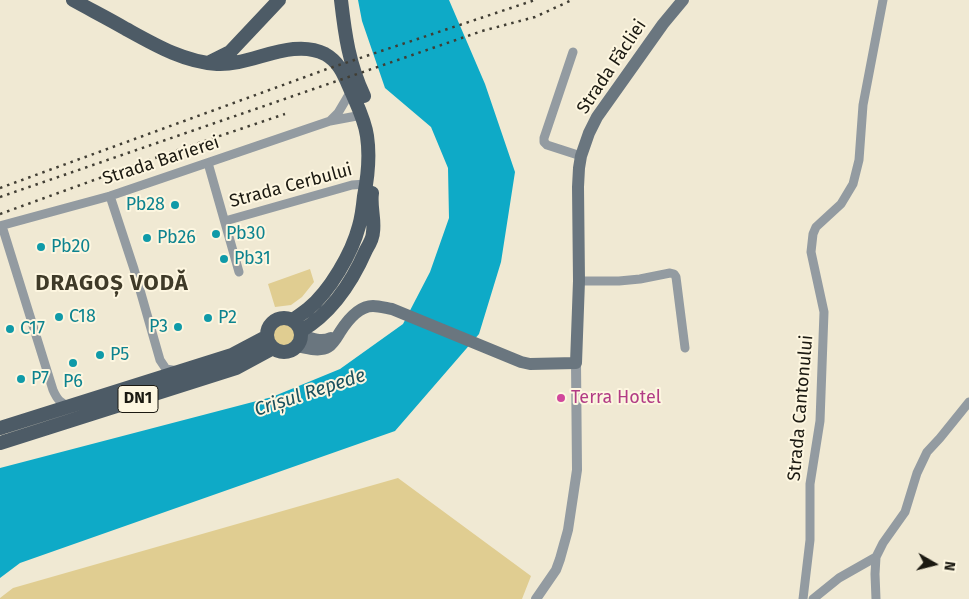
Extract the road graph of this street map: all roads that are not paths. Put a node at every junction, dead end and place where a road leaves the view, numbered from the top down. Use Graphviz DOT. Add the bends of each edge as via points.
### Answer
graph roads {
  1 [pos="73,0"];
  2 [pos="279,0"];
  3 [pos="341,0"];
  4 [pos="684,0"];
  5 [pos="883,0"];
  6 [pos="573,52"];
  7 [pos="210,63"];
  8 [pos="351,91"];
  9 [pos="362,115"];
  10 [pos="330,121"];
  11 [pos="581,156"];
  12 [pos="208,163"];
  13 [pos="366,184"];
  14 [pos="110,196"];
  15 [pos="225,221"];
  16 [pos="1,226"];
  17 [pos="239,272"];
  18 [pos="579,280"];
  19 [pos="301,331"];
  20 [pos="270,343"];
  21 [pos="685,348"];
  22 [pos="160,360"];
  23 [pos="576,363"];
  24 [pos="181,371"];
  25 [pos="153,380"];
  26 [pos="53,390"];
  27 [pos="969,402"];
  28 [pos="69,407"];
  29 [pos="49,413"];
  30 [pos="0,428"];
  31 [pos="0,443"];
  32 [pos="876,557"];
  33 [pos="536,599"];
  34 [pos="803,599"];
  35 [pos="813,599"];
  36 [pos="876,599"];
  1 -- 7 [label="main road, DN1" via="154,44 190,60"];
  2 -- 7 [label="main road" via="230,52"];
  3 -- 19 [label="main road" via="352,68 372,117 375,137 371,202 374,234 345,289 332,305"];
  4 -- 11 [label="main road, Strada Făcliei" via="663,24 597,117"];
  5 -- 34 [label="street, Strada Cantonului" via="862,105 859,160 853,184 841,204 816,227 813,234 811,252 824,312 820,421 810,484 810,540"];
  6 -- 11 [label="street" via="544,142"];
  7 -- 8 [label="main road, DN1" via="230,63 294,50 315,50 338,64"];
  8 -- 9 [label="main road, DN1"];
  8 -- 10 [label="street"];
  9 -- 10 [label="street, Strada Barierei"];
  9 -- 13 [label="main road, DN1" via="369,160"];
  10 -- 12 [label="street, Strada Barierei"];
  11 -- 18 [label="main road, Strada Făcliei"];
  12 -- 14 [label="street, Strada Barierei"];
  12 -- 15 [label="street, Strada Cerbului"];
  13 -- 15 [label="street, Strada Cerbului" via="352,185"];
  13 -- 19 [label="main road, DN1" via="360,226 350,251 330,286 310,308"];
  14 -- 16 [label="street, Strada Barierei"];
  14 -- 22 [label="street"];
  15 -- 17 [label="street, Strada Cerbului"];
  16 -- 26 [label="street"];
  18 -- 21 [label="street" via="619,281 674,274"];
  18 -- 23 [label="main road, Strada Făcliei"];
  19 -- 20 [label="main road, DN1" via="293,350 283,352"];
  19 -- 20 [label="main road, DN1" via="282,317 272,322 267,331"];
  19 -- 23 [label="main road" via="318,341 332,338 359,310 372,306 392,309 521,362"];
  20 -- 24 [label="main road, DN1"];
  20 -- 31 [label="main road, DN1" via="236,368"];
  22 -- 24 [label="street" via="166,369"];
  22 -- 25 [label="street"];
  23 -- 33 [label="street, Strada Făcliei" via="577,470 568,530 556,570"];
  24 -- 25 [label="main road, DN1"];
  25 -- 28 [label="main road, DN1"];
  26 -- 28 [label="street" via="58,401"];
  26 -- 29 [label="street"];
  27 -- 32 [label="street" via="927,452 905,512"];
  28 -- 29 [label="main road, DN1"];
  29 -- 30 [label="main road, DN1"];
  32 -- 35 [label="street" via="838,578"];
  32 -- 36 [label="street"];
}
